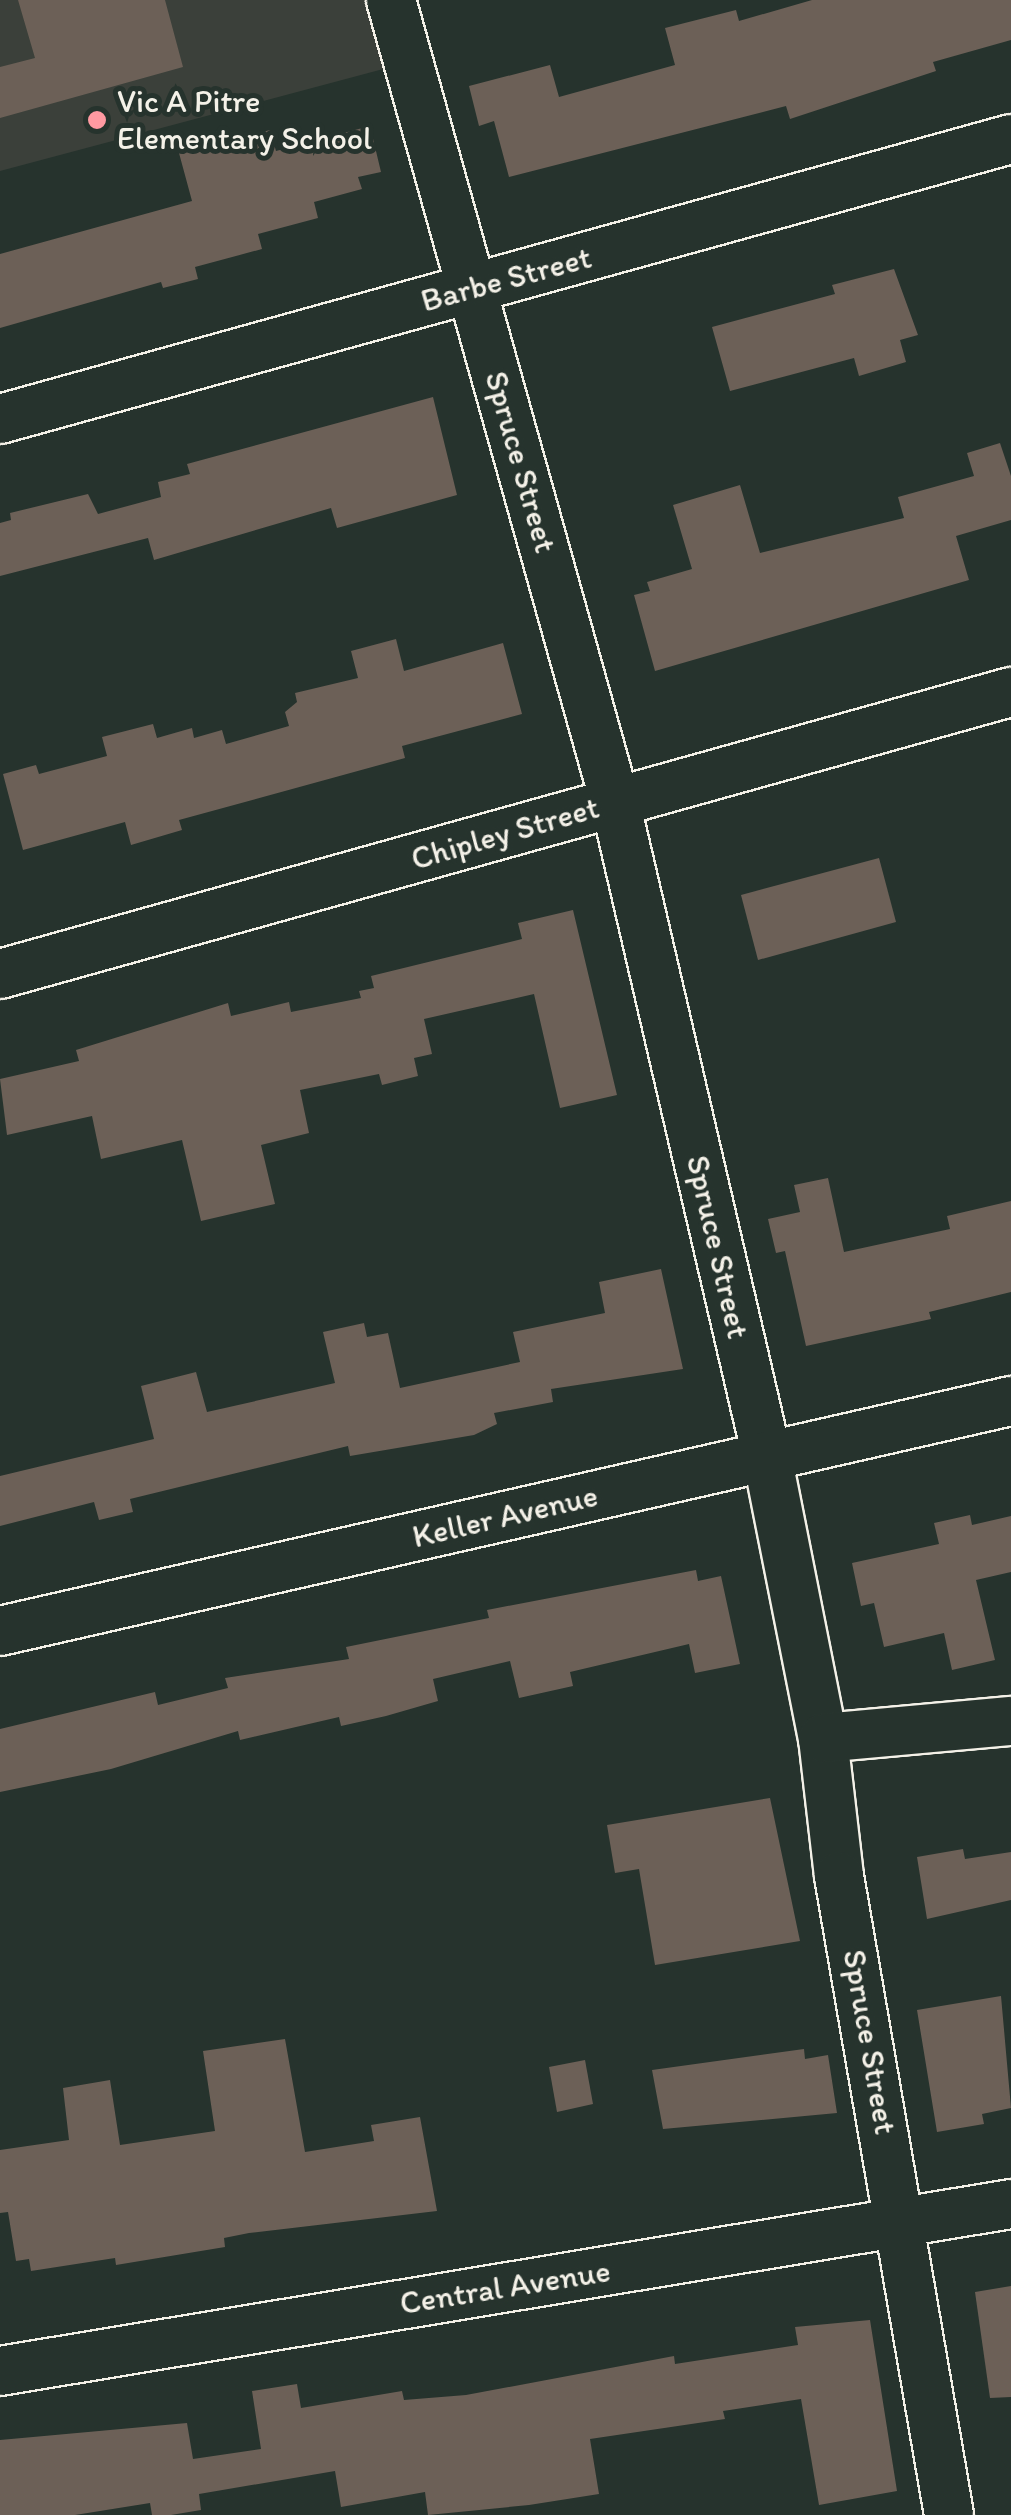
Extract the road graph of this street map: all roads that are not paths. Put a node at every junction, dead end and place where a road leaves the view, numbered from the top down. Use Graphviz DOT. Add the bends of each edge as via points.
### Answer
graph roads {
  1 [pos="391,0"];
  2 [pos="1011,139"];
  3 [pos="472,289"];
  4 [pos="0,418"];
  5 [pos="1011,692"];
  6 [pos="615,802"];
  7 [pos="0,974"];
  8 [pos="1011,1401"];
  9 [pos="767,1456"];
  10 [pos="0,1631"];
  11 [pos="1011,1721"];
  12 [pos="823,1738"];
  13 [pos="1011,2204"];
  14 [pos="902,2222"];
  15 [pos="0,2370"];
  16 [pos="949,2515"];
  1 -- 3 [label="street, Spruce Street"];
  2 -- 3 [label="street, Barbe Street"];
  3 -- 4 [label="street, Barbe Street"];
  3 -- 6 [label="street, Spruce Street"];
  5 -- 6 [label="street, Chipley Street"];
  6 -- 7 [label="street, Chipley Street"];
  6 -- 9 [label="street, Spruce Street"];
  8 -- 9 [label="street, Keller Avenue"];
  9 -- 10 [label="street, Keller Avenue"];
  9 -- 12 [label="street, Spruce Street"];
  11 -- 12 [label="street"];
  12 -- 14 [label="street, Spruce Street" via="839,1876"];
  13 -- 14 [label="street, Central Avenue"];
  14 -- 15 [label="street, Central Avenue"];
  14 -- 16 [label="street, Spruce Street"];
}
